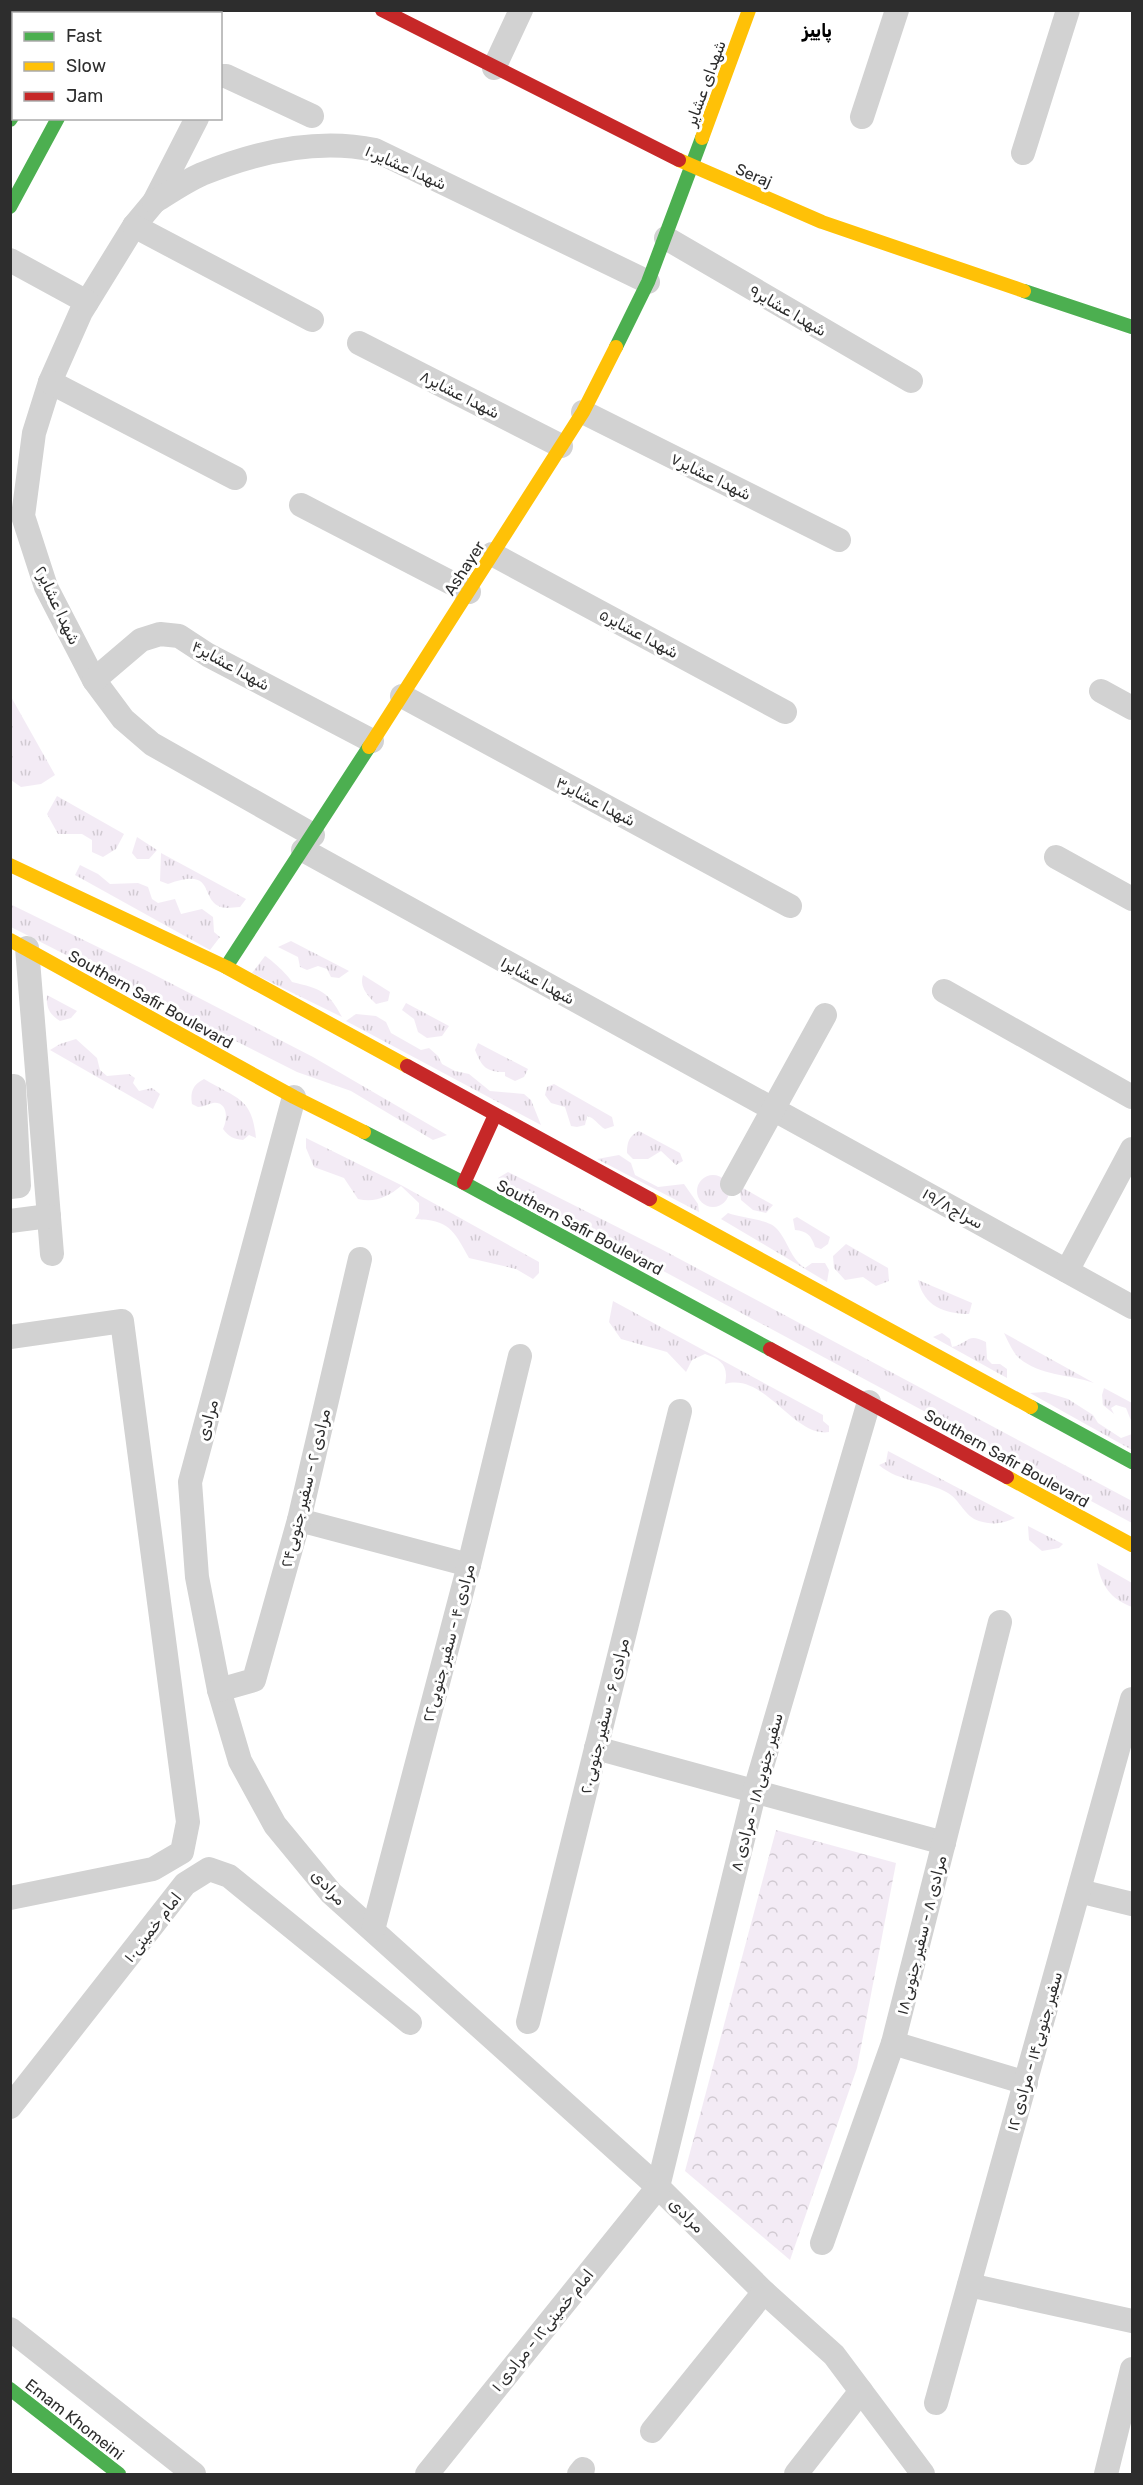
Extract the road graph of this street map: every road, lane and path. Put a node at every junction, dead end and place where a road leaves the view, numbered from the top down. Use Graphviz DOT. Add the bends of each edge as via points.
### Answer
graph roads {
  1 [pos="382,10"];
  2 [pos="521,10"];
  3 [pos="749,10"];
  4 [pos="897,10"];
  5 [pos="1068,10"];
  6 [pos="494,68"];
  7 [pos="222,75"];
  8 [pos="312,116"];
  9 [pos="862,117"];
  10 [pos="57,120"];
  11 [pos="196,120"];
  12 [pos="1023,153"];
  13 [pos="692,166"];
  14 [pos="154,202"];
  15 [pos="10,207"];
  16 [pos="134,226"];
  17 [pos="666,238"];
  18 [pos="10,260"];
  19 [pos="648,282"];
  20 [pos="87,302"];
  21 [pos="312,320"];
  22 [pos="1132,327"];
  23 [pos="359,343"];
  24 [pos="911,381"];
  25 [pos="50,382"];
  26 [pos="583,412"];
  27 [pos="561,446"];
  28 [pos="236,478"];
  29 [pos="301,505"];
  30 [pos="839,540"];
  31 [pos="492,554"];
  32 [pos="469,592"];
  33 [pos="94,680"];
  34 [pos="1101,691"];
  35 [pos="402,696"];
  36 [pos="1132,708"];
  37 [pos="785,712"];
  38 [pos="372,741"];
  39 [pos="308,842"];
  40 [pos="1056,857"];
  41 [pos="10,865"];
  42 [pos="1132,899"];
  43 [pos="790,906"];
  44 [pos="19,944"];
  45 [pos="226,967"];
  46 [pos="944,992"];
  47 [pos="825,1015"];
  48 [pos="14,1086"];
  49 [pos="294,1097"];
  50 [pos="1132,1097"];
  51 [pos="773,1109"];
  52 [pos="495,1115"];
  53 [pos="1132,1149"];
  54 [pos="464,1183"];
  55 [pos="732,1184"];
  56 [pos="10,1187"];
  57 [pos="49,1216"];
  58 [pos="10,1221"];
  59 [pos="52,1254"];
  60 [pos="360,1259"];
  61 [pos="1067,1271"];
  62 [pos="1132,1307"];
  63 [pos="10,1336"];
  64 [pos="520,1356"];
  65 [pos="869,1402"];
  66 [pos="680,1411"];
  67 [pos="1132,1462"];
  68 [pos="299,1520"];
  69 [pos="1132,1545"];
  70 [pos="469,1565"];
  71 [pos="1000,1622"];
  72 [pos="219,1690"];
  73 [pos="1132,1699"];
  74 [pos="596,1748"];
  75 [pos="755,1790"];
  76 [pos="944,1843"];
  77 [pos="1079,1891"];
  78 [pos="10,1898"];
  79 [pos="1132,1904"];
  80 [pos="373,1930"];
  81 [pos="528,2022"];
  82 [pos="410,2023"];
  83 [pos="893,2043"];
  84 [pos="1026,2083"];
  85 [pos="10,2107"];
  86 [pos="658,2187"];
  87 [pos="822,2243"];
  88 [pos="969,2285"];
  89 [pos="764,2292"];
  90 [pos="1132,2321"];
  91 [pos="10,2329"];
  92 [pos="1132,2369"];
  93 [pos="10,2389"];
  94 [pos="861,2391"];
  95 [pos="936,2403"];
  96 [pos="652,2431"];
  97 [pos="119,2475"];
  98 [pos="194,2475"];
  99 [pos="427,2475"];
  100 [pos="796,2475"];
  101 [pos="923,2475"];
  102 [pos="1106,2475"];
  1 -- 6 [label="main road, Seraj"];
  2 -- 6 [label="street"];
  3 -- 13 [label="main road, شهدای عشایر"];
  4 -- 9 [label="street"];
  5 -- 12 [label="street"];
  6 -- 13 [label="main road, Seraj"];
  7 -- 8 [label="street"];
  10 -- 15 [label="main road"];
  11 -- 14 [label="street, شهدا عشایر۲"];
  13 -- 17 [label="main road, Ashayer"];
  13 -- 22 [label="main road, Seraj" via="822,222"];
  14 -- 16 [label="street, شهدا عشایر۲"];
  14 -- 19 [label="street, شهدا عشایر۱۰" via="201,174 252,157 312,145 352,145 375,150"];
  16 -- 20 [label="street, شهدا عشایر۲"];
  16 -- 21 [label="street"];
  17 -- 19 [label="main road, Ashayer"];
  17 -- 24 [label="street, شهدا عشایر۹"];
  18 -- 20 [label="street"];
  19 -- 26 [label="main road, Ashayer"];
  20 -- 25 [label="street, شهدا عشایر۲"];
  23 -- 27 [label="street, شهدا عشایر۸"];
  25 -- 28 [label="street"];
  25 -- 33 [label="street, شهدا عشایر۲" via="34,433 23,516 46,586"];
  26 -- 27 [label="main road, Ashayer"];
  26 -- 30 [label="street, شهدا عشایر۷"];
  27 -- 31 [label="main road, Ashayer"];
  29 -- 32 [label="street"];
  31 -- 32 [label="main road, Ashayer"];
  31 -- 37 [label="street, شهدا عشایر۵"];
  32 -- 35 [label="main road, Ashayer"];
  33 -- 38 [label="street, شهدا عشایر۴" via="141,640 160,634 179,636"];
  33 -- 39 [label="street, شهدا عشایر۲" via="123,719 152,744"];
  34 -- 36 [label="street"];
  35 -- 38 [label="main road, Ashayer"];
  35 -- 43 [label="street, شهدا عشایر۳"];
  38 -- 39 [label="main road, Ashayer"];
  39 -- 45 [label="main road, Ashayer"];
  39 -- 51 [label="street, شهدا عشایر۱"];
  40 -- 42 [label="street"];
  41 -- 45 [label="main road"];
  44 -- 49 [label="main road, Southern Safir Boulevard"];
  44 -- 57 [label="street"];
  45 -- 52 [label="main road"];
  46 -- 50 [label="street"];
  47 -- 51 [label="street"];
  48 -- 56 [label="street" via="19,1186"];
  49 -- 54 [label="main road, Southern Safir Boulevard"];
  49 -- 72 [label="street, مرادی" via="190,1482 197,1577"];
  51 -- 55 [label="street"];
  51 -- 61 [label="street, سراج۱۹/۸"];
  52 -- 54 [label="main road"];
  52 -- 67 [label="main road"];
  53 -- 61 [label="street"];
  54 -- 65 [label="main road, Southern Safir Boulevard"];
  57 -- 58 [label="street"];
  57 -- 59 [label="street"];
  60 -- 68 [label="street, مرادی ۲ - سفیر جنوبی۲۴"];
  61 -- 62 [label="street, سراج۱۹/۸"];
  63 -- 78 [label="street" via="122,1322 188,1822 183,1852 153,1869"];
  64 -- 70 [label="street, مرادی ۴ - سفیر جنوبی۲۲"];
  65 -- 69 [label="main road, Southern Safir Boulevard"];
  65 -- 75 [label="street, سفیر جنوبی۱۸ - مرادی ۸"];
  66 -- 74 [label="street, مرادی ۶ - سفیر جنوبی۲۰"];
  68 -- 70 [label="street"];
  68 -- 72 [label="street, مرادی ۲ - سفیر جنوبی۲۴" via="254,1680"];
  70 -- 80 [label="street, مرادی ۴ - سفیر جنوبی۲۲"];
  71 -- 76 [label="street, مرادی ۸ - سفیر جنوبی۱۸"];
  72 -- 80 [label="street, مرادی" via="240,1761 274,1825 331,1893"];
  73 -- 77 [label="street, سفیر جنوبی۱۴ - مرادی ۱۲"];
  74 -- 75 [label="street"];
  74 -- 81 [label="street, مرادی ۶ - سفیر جنوبی۲۰"];
  75 -- 76 [label="street"];
  75 -- 86 [label="street, سفیر جنوبی۱۸ - مرادی ۸"];
  76 -- 83 [label="street, مرادی ۸ - سفیر جنوبی۱۸"];
  77 -- 79 [label="street"];
  77 -- 84 [label="street, سفیر جنوبی۱۴ - مرادی ۱۲"];
  80 -- 86 [label="street, مرادی"];
  82 -- 85 [label="street, امام خمینی۱۰" via="229,1876 209,1869 185,1884"];
  83 -- 84 [label="street"];
  83 -- 87 [label="street, مرادی ۸ - سفیر جنوبی۱۸"];
  84 -- 88 [label="street, سفیر جنوبی۱۴ - مرادی ۱۲"];
  86 -- 89 [label="street, مرادی"];
  86 -- 99 [label="street, امام خمینی۱۲ - مرادی ۱"];
  88 -- 90 [label="street"];
  88 -- 95 [label="street, سفیر جنوبی۱۴ - مرادی ۱۲"];
  89 -- 94 [label="street, مرادی" via="834,2355"];
  89 -- 96 [label="street"];
  91 -- 98 [label="street"];
  92 -- 102 [label="street"];
  93 -- 97 [label="main road, Emam Khomeini"];
  94 -- 100 [label="street"];
  94 -- 101 [label="street, مرادی"];
}
